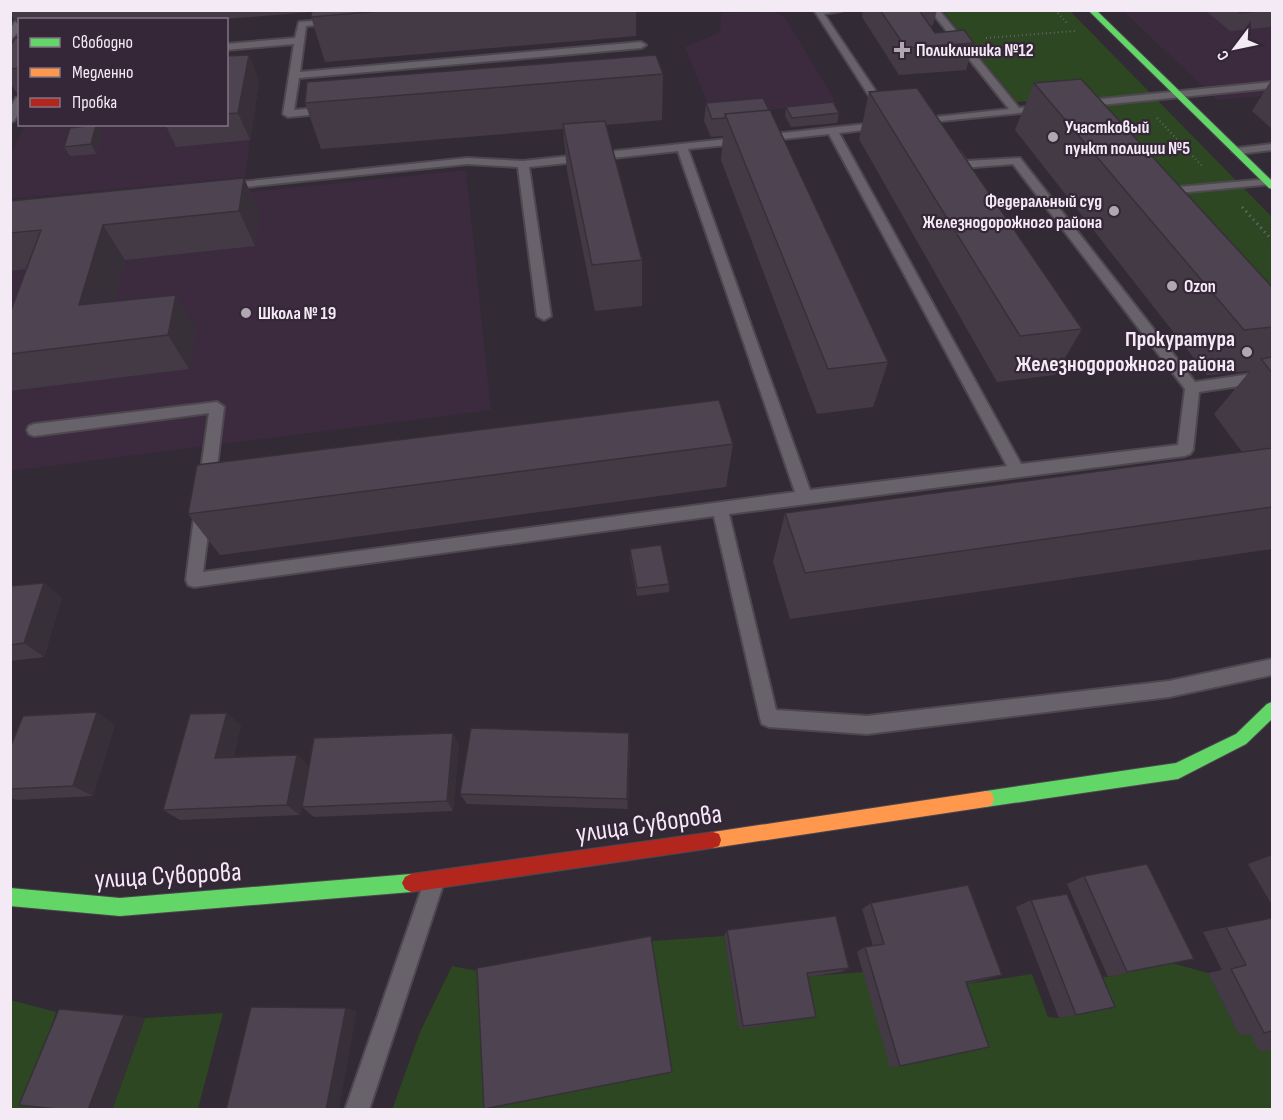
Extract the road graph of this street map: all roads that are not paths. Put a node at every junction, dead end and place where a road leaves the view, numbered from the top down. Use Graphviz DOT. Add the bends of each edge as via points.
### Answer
graph roads {
  1 [pos="367,10"];
  2 [pos="841,10"];
  3 [pos="934,10"];
  4 [pos="1091,10"];
  5 [pos="18,24"];
  6 [pos="10,38"];
  7 [pos="299,42"];
  8 [pos="641,45"];
  9 [pos="228,47"];
  10 [pos="294,75"];
  11 [pos="1272,85"];
  12 [pos="1178,93"];
  13 [pos="18,103"];
  14 [pos="335,110"];
  15 [pos="1016,111"];
  16 [pos="10,118"];
  17 [pos="902,123"];
  18 [pos="937,129"];
  19 [pos="833,130"];
  20 [pos="682,147"];
  21 [pos="1272,147"];
  22 [pos="1238,151"];
  23 [pos="523,164"];
  24 [pos="1270,184"];
  25 [pos="209,188"];
  26 [pos="1178,190"];
  27 [pos="544,316"];
  28 [pos="1272,376"];
  29 [pos="1192,388"];
  30 [pos="34,430"];
  31 [pos="1017,471"];
  32 [pos="806,497"];
  33 [pos="720,509"];
  34 [pos="1272,667"];
  35 [pos="1272,709"];
  36 [pos="434,881"];
  37 [pos="10,897"];
  38 [pos="357,1110"];
  1 -- 7 [label="lane" via="367,19 302,24"];
  2 -- 19 [label="lane" via="818,12 892,124"];
  3 -- 15 [label="lane"];
  4 -- 12 [label="street"];
  5 -- 6 [label="lane"];
  7 -- 9 [label="lane"];
  7 -- 10 [label="lane"];
  8 -- 10 [label="lane"];
  10 -- 14 [label="lane" via="288,114"];
  11 -- 12 [label="lane"];
  12 -- 15 [label="lane"];
  12 -- 22 [label="street"];
  13 -- 16 [label="lane"];
  15 -- 18 [label="lane"];
  17 -- 18 [label="lane"];
  18 -- 29 [label="lane" via="963,165 1016,160"];
  19 -- 20 [label="lane"];
  19 -- 31 [label="lane"];
  20 -- 23 [label="lane"];
  20 -- 32 [label="lane"];
  21 -- 22 [label="lane"];
  22 -- 24 [label="street"];
  23 -- 25 [label="lane" via="467,161"];
  23 -- 27 [label="lane"];
  24 -- 26 [label="lane"];
  28 -- 29 [label="lane"];
  29 -- 31 [label="lane" via="1185,450"];
  30 -- 33 [label="lane" via="217,407 194,580"];
  31 -- 32 [label="lane"];
  32 -- 33 [label="lane"];
  33 -- 34 [label="lane" via="769,718 867,725 1169,689"];
  35 -- 36 [label="street, улица Суворова" via="1240,739 1178,771"];
  36 -- 37 [label="street, улица Суворова" via="120,907"];
  36 -- 38 [label="lane"];
}
